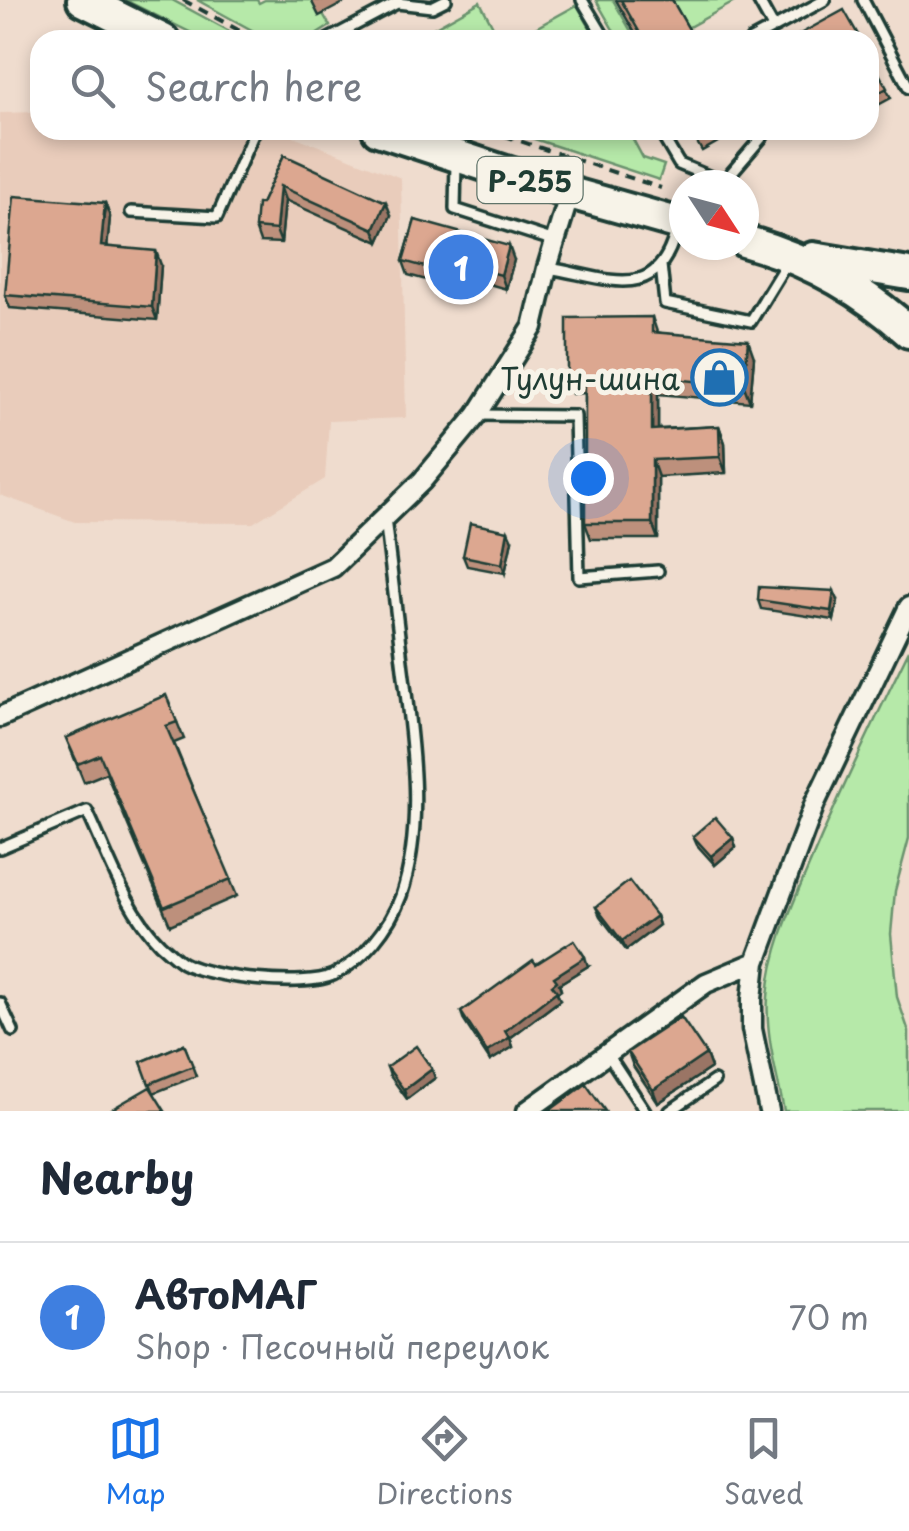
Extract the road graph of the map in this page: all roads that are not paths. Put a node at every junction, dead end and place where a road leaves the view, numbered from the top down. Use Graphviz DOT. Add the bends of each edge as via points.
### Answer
graph roads {
  1 [pos="83,0"];
  2 [pos="446,0"];
  3 [pos="582,0"];
  4 [pos="758,0"];
  5 [pos="825,0"];
  6 [pos="863,0"];
  7 [pos="773,27"];
  8 [pos="143,30"];
  9 [pos="346,30"];
  10 [pos="600,30"];
  11 [pos="768,30"];
  12 [pos="879,30"];
  13 [pos="879,31"];
  14 [pos="909,88"];
  15 [pos="251,140"];
  16 [pos="408,140"];
  17 [pos="665,140"];
  18 [pos="760,140"];
  19 [pos="456,156"];
  20 [pos="693,170"];
  21 [pos="733,170"];
  22 [pos="570,193"];
  23 [pos="131,212"];
  24 [pos="669,221"];
  25 [pos="555,240"];
  26 [pos="759,246"];
  27 [pos="669,250"];
  28 [pos="790,256"];
  29 [pos="662,265"];
  30 [pos="547,268"];
  31 [pos="909,274"];
  32 [pos="909,332"];
  33 [pos="478,415"];
  34 [pos="385,518"];
  35 [pos="658,570"];
  36 [pos="909,607"];
  37 [pos="0,717"];
  38 [pos="0,848"];
  39 [pos="756,962"];
  40 [pos="0,1003"];
  41 [pos="12,1031"];
  42 [pos="607,1054"];
  43 [pos="714,1081"];
  44 [pos="526,1111"];
  45 [pos="645,1111"];
  46 [pos="670,1111"];
  47 [pos="769,1111"];
  1 -- 8 [label="highway"];
  2 -- 9 [label="lane" via="432,7 396,3"];
  3 -- 10 [label="lane"];
  4 -- 7 [label="lane"];
  5 -- 7 [label="lane"];
  6 -- 12 [label="lane"];
  7 -- 11 [label="lane"];
  13 -- 14 [label="lane"];
  15 -- 23 [label="lane" via="217,217"];
  16 -- 19 [label="highway, Р-255"];
  17 -- 20 [label="lane" via="679,164"];
  18 -- 21 [label="lane"];
  19 -- 22 [label="highway, Р-255"];
  19 -- 25 [label="lane" via="455,209"];
  22 -- 24 [label="highway, Р-255"];
  22 -- 25 [label="street"];
  25 -- 30 [label="street"];
  26 -- 28 [label="highway"];
  27 -- 29 [label="lane"];
  28 -- 29 [label="lane" via="751,321 665,302"];
  28 -- 31 [label="highway"];
  28 -- 32 [label="highway" via="860,293"];
  29 -- 30 [label="lane" via="638,283"];
  30 -- 33 [label="street" via="533,327"];
  33 -- 34 [label="street"];
  33 -- 35 [label="lane" via="575,416 579,577"];
  34 -- 37 [label="street" via="333,567"];
  34 -- 38 [label="lane" via="414,762 411,837 402,894 364,953 333,975 310,980 254,980 184,964 136,915 87,811"];
  36 -- 39 [label="street" via="815,803"];
  39 -- 42 [label="street" via="706,983"];
  39 -- 47 [label="street" via="752,1029"];
  40 -- 41 [label="lane"];
  42 -- 44 [label="street"];
  42 -- 45 [label="lane"];
  43 -- 46 [label="lane"];
}
